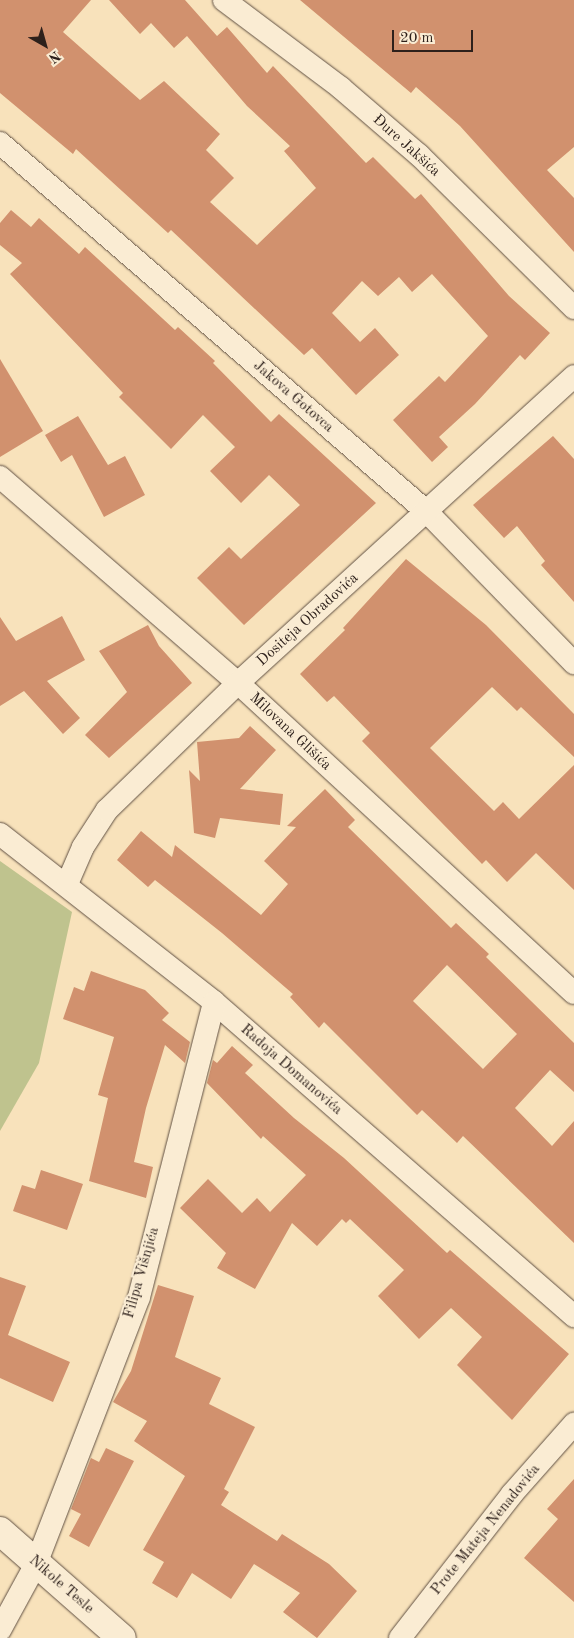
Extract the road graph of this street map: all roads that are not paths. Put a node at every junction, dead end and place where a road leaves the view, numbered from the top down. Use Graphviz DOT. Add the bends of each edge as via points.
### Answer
graph roads {
  1 [pos="224,0"];
  2 [pos="0,143"];
  3 [pos="574,308"];
  4 [pos="574,376"];
  5 [pos="0,477"];
  6 [pos="426,512"];
  7 [pos="574,663"];
  8 [pos="238,683"];
  9 [pos="0,834"];
  10 [pos="67,884"];
  11 [pos="574,993"];
  12 [pos="214,1002"];
  13 [pos="574,1316"];
  14 [pos="574,1424"];
  15 [pos="0,1532"];
  16 [pos="36,1564"];
  17 [pos="0,1630"];
  18 [pos="122,1638"];
  19 [pos="400,1638"];
  1 -- 3 [label="street, Đure Jakšića" via="341,88 419,156"];
  2 -- 6 [label="street, Jakova Gotovca"];
  4 -- 6 [label="street, Dositeja Obradovića"];
  5 -- 8 [label="street, Milovana Glišića"];
  6 -- 7 [label="street, Jakova Gotovca"];
  6 -- 8 [label="street, Dositeja Obradovića"];
  8 -- 10 [label="street, Dositeja Obradovića" via="107,810 83,846"];
  8 -- 11 [label="street, Milovana Glišića"];
  9 -- 10 [label="street, Radoja Domanovića"];
  10 -- 12 [label="street, Radoja Domanovića"];
  12 -- 13 [label="street, Radoja Domanovića"];
  12 -- 16 [label="street, Filipa Višnjića" via="139,1297"];
  14 -- 19 [label="street, Prote Mateja Nenadovića" via="512,1494"];
  15 -- 16 [label="main road, Nikole Tesle"];
  16 -- 17 [label="street, Filipa Višnjića"];
  16 -- 18 [label="main road, Nikole Tesle"];
}
